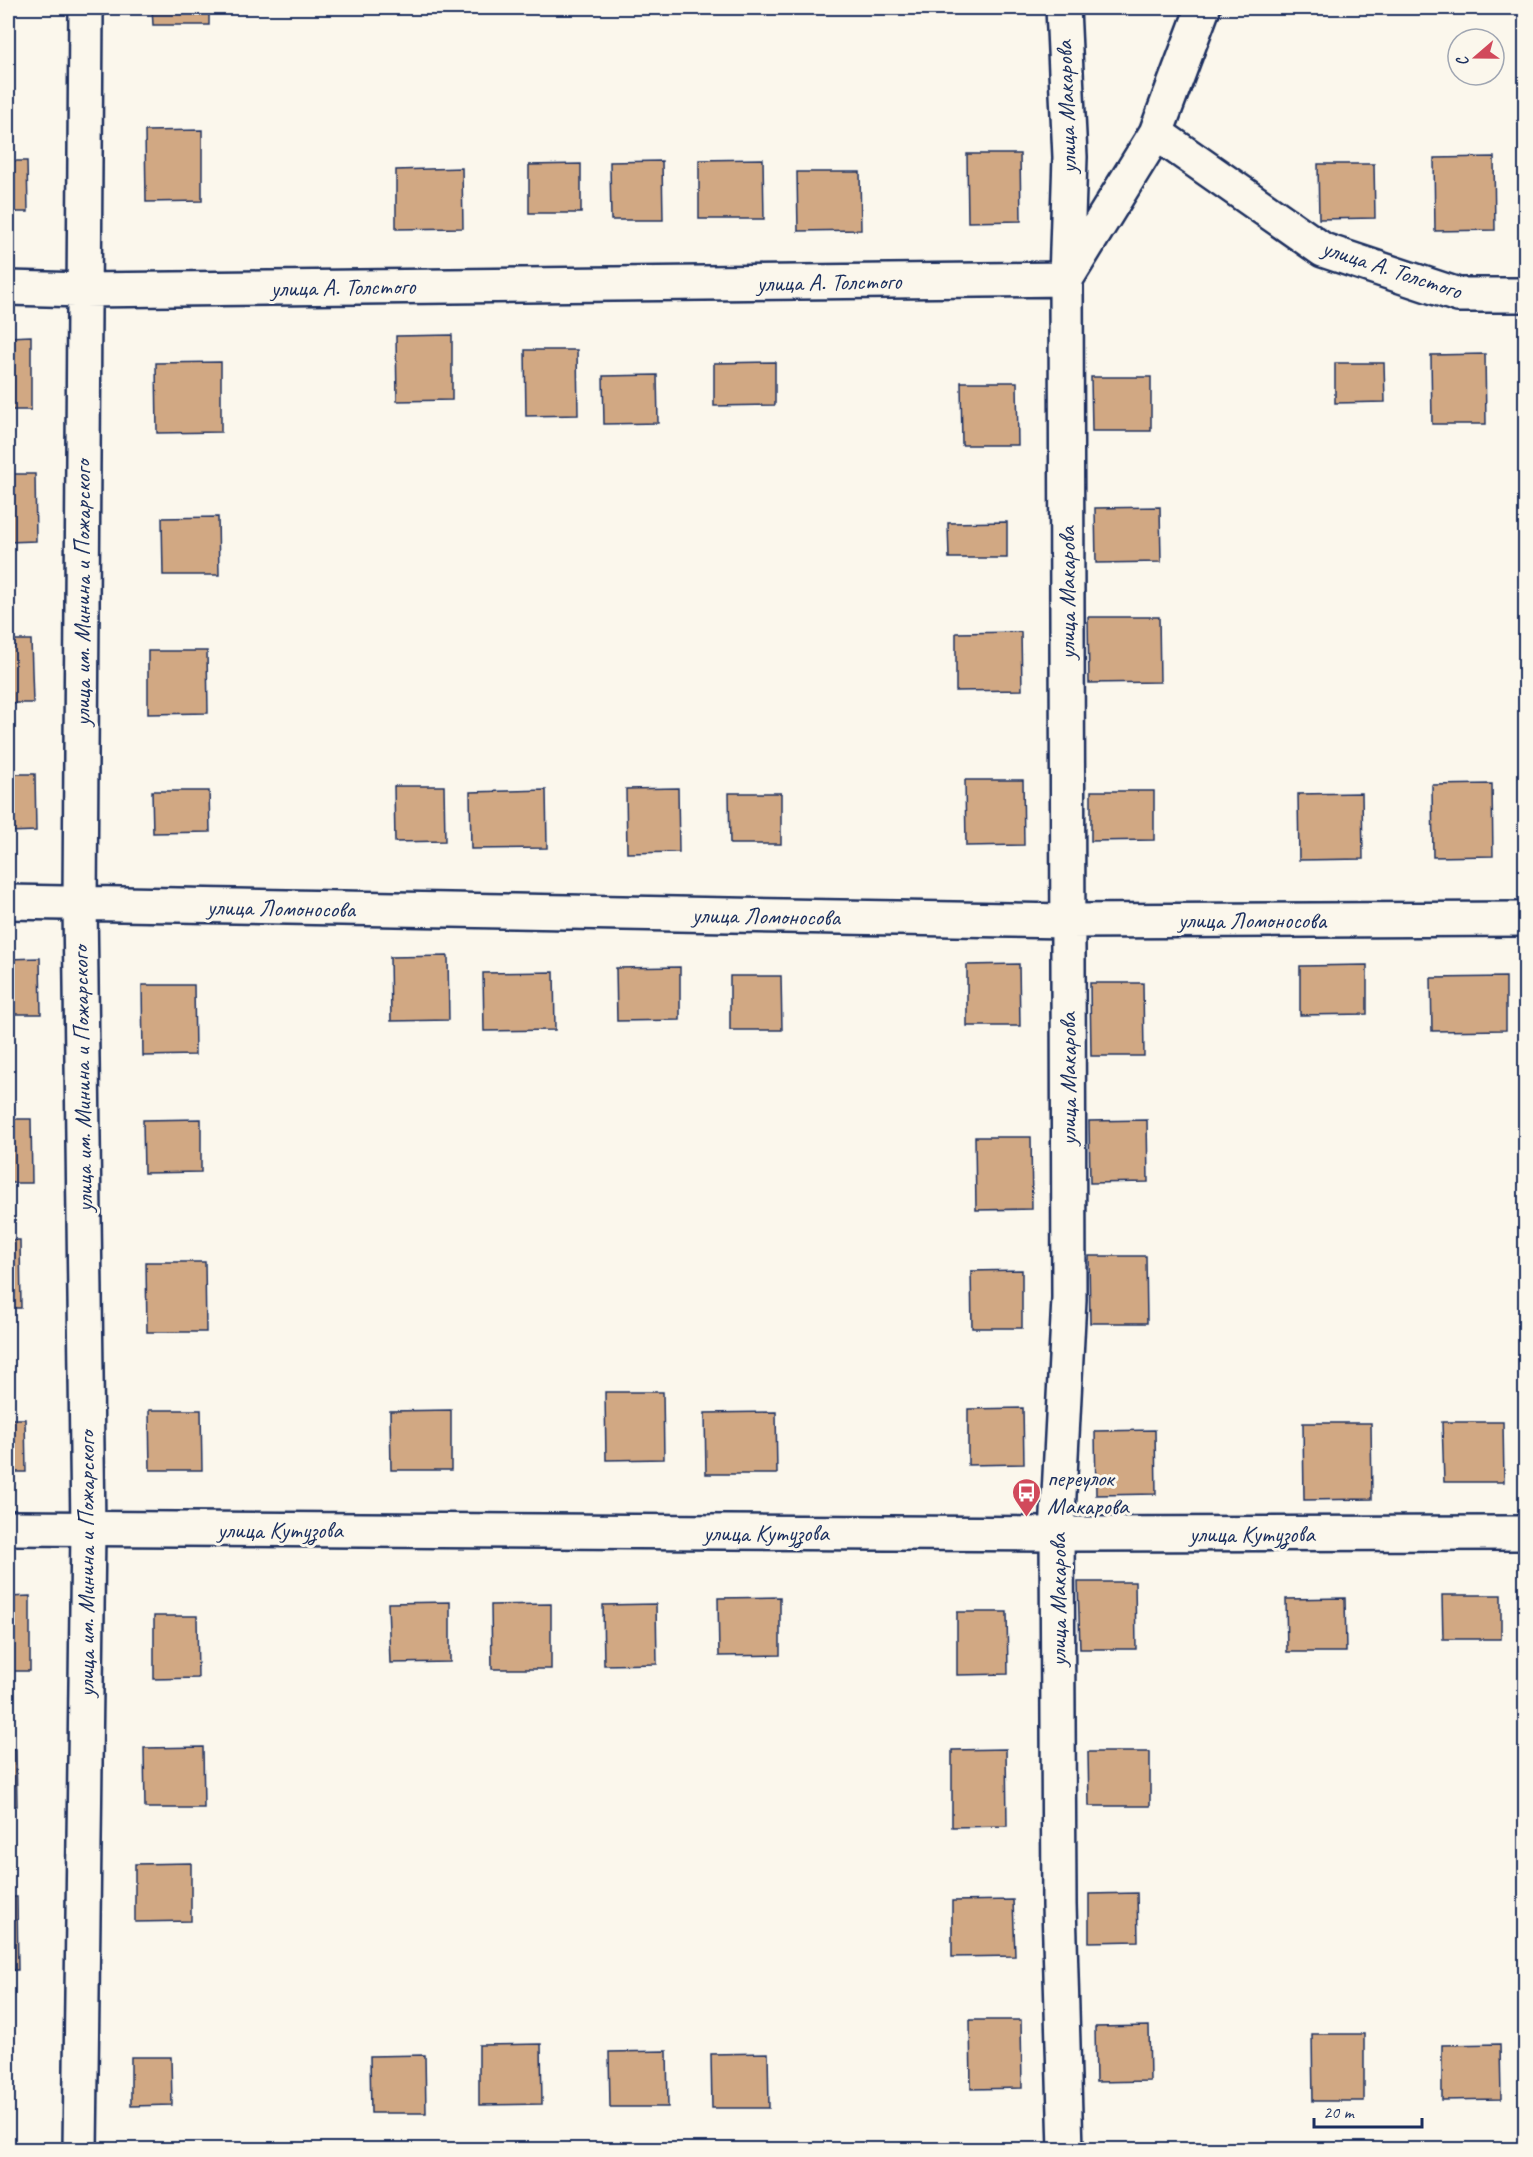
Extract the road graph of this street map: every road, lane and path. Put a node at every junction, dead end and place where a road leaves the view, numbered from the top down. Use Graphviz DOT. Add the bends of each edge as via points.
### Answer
graph roads {
  1 [pos="86,8"];
  2 [pos="1063,8"];
  3 [pos="1203,8"];
  4 [pos="1156,133"];
  5 [pos="1066,279"];
  6 [pos="8,288"];
  7 [pos="84,290"];
  8 [pos="1526,295"];
  9 [pos="8,902"];
  10 [pos="80,904"];
  11 [pos="1526,919"];
  12 [pos="1067,921"];
  13 [pos="8,1528"];
  14 [pos="88,1530"];
  15 [pos="1526,1533"];
  16 [pos="1057,1534"];
  17 [pos="80,2150"];
  18 [pos="1066,2150"];
  1 -- 7 [label="street, улица им. Минина и Пожарского"];
  2 -- 5 [label="street, улица Макарова" via="1070,157"];
  3 -- 4 [label="street"];
  4 -- 5 [label="street"];
  4 -- 8 [label="street, улица А. Толстого" via="1323,250 1458,295"];
  5 -- 7 [label="street, улица А. Толстого"];
  5 -- 12 [label="street, улица Макарова"];
  6 -- 7 [label="street, улица А. Толстого"];
  7 -- 10 [label="street, улица им. Минина и Пожарского"];
  9 -- 10 [label="street, улица Ломоносова"];
  10 -- 12 [label="street, улица Ломоносова"];
  10 -- 14 [label="street, улица им. Минина и Пожарского"];
  11 -- 12 [label="street, улица Ломоносова"];
  12 -- 16 [label="street, улица Макарова" via="1069,1299"];
  13 -- 14 [label="street, улица Кутузова"];
  14 -- 16 [label="street, улица Кутузова"];
  14 -- 17 [label="street, улица им. Минина и Пожарского"];
  15 -- 16 [label="street, улица Кутузова"];
  16 -- 18 [label="street, улица Макарова" via="1059,1905"];
}
